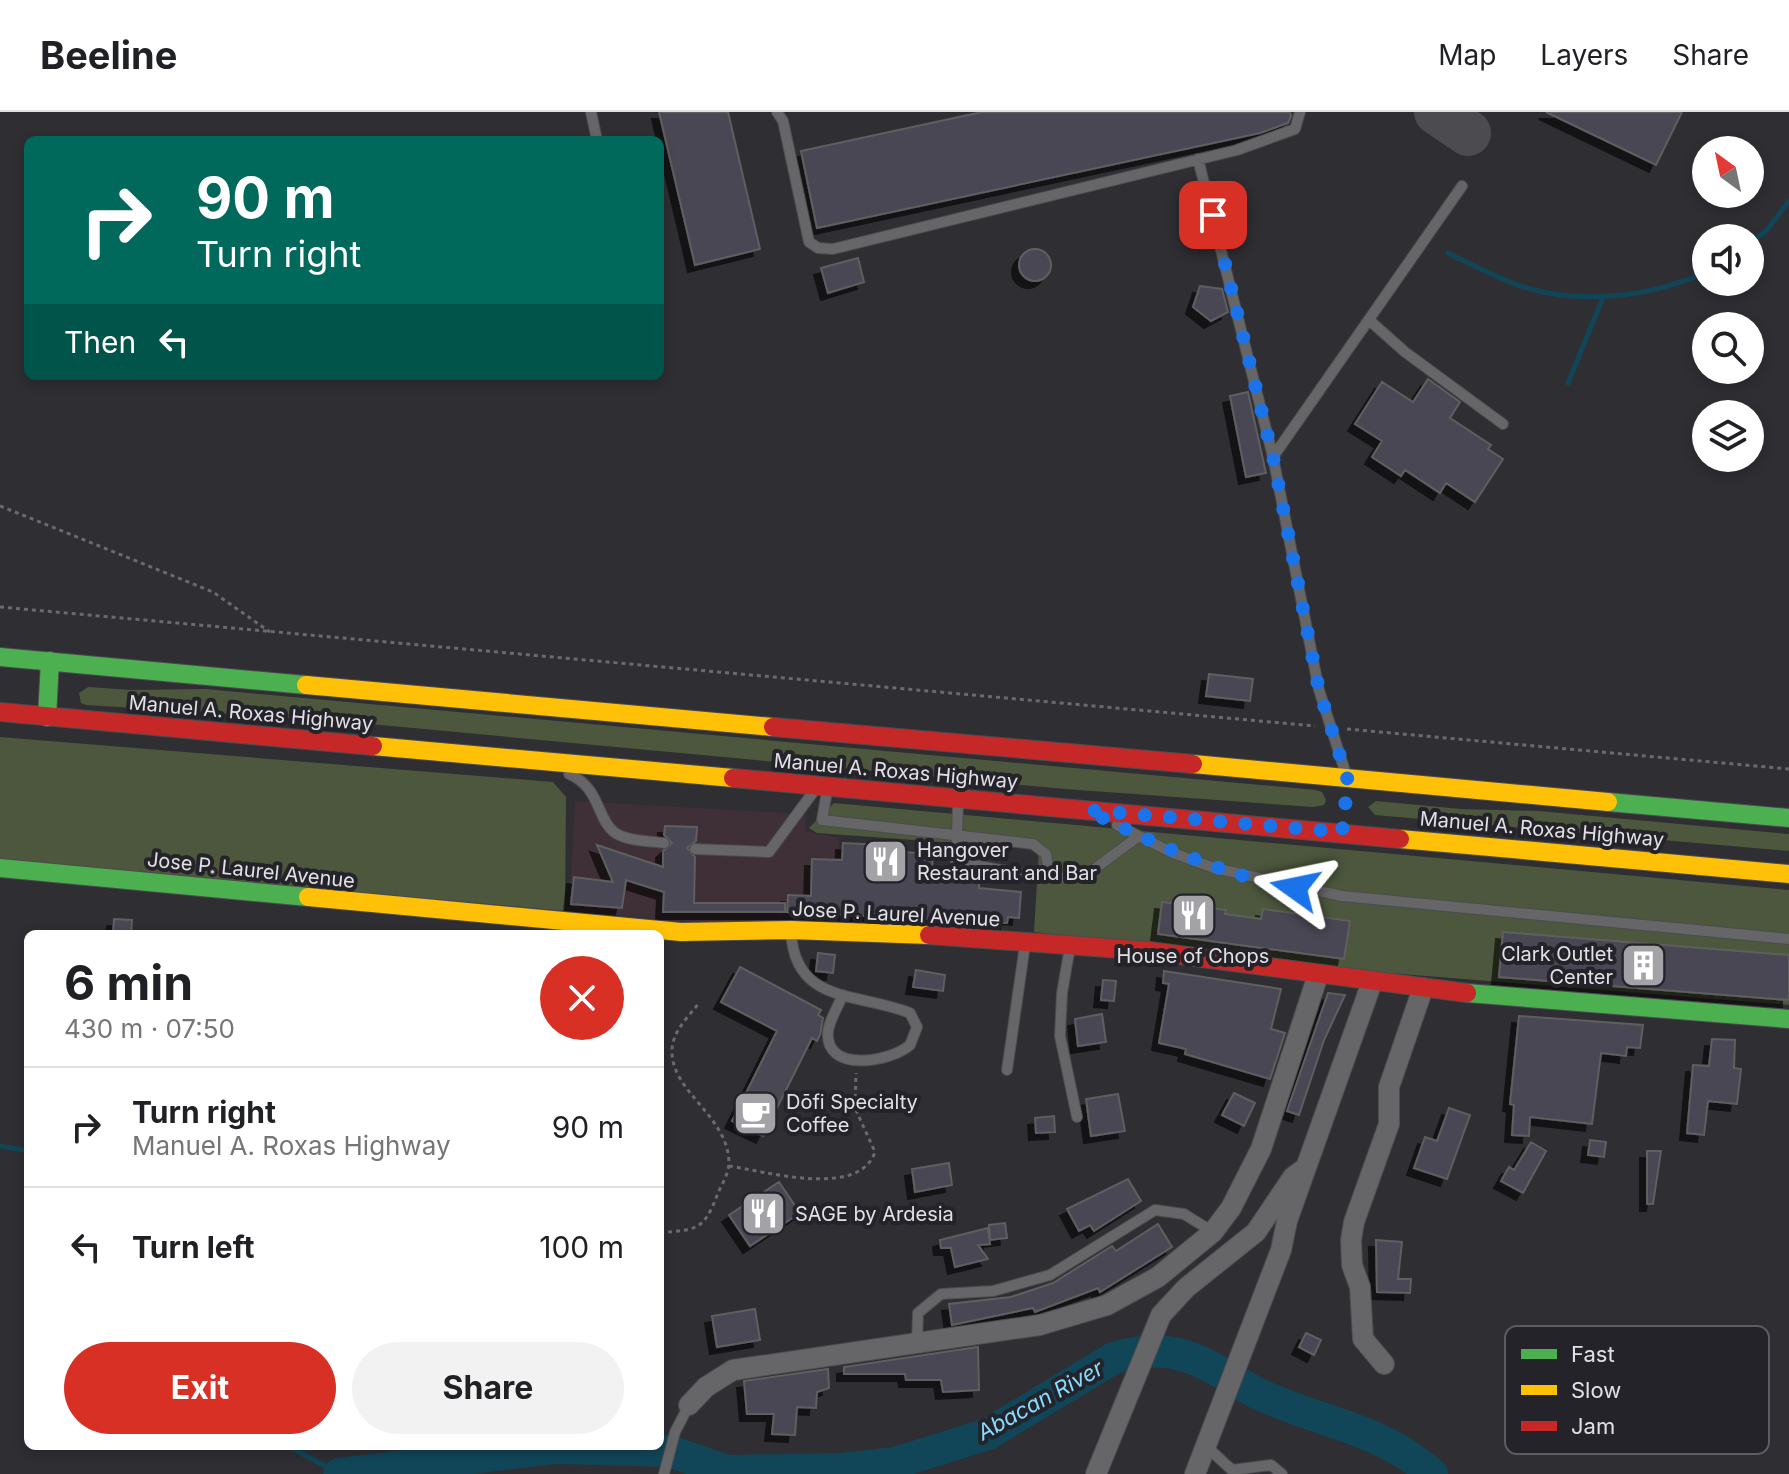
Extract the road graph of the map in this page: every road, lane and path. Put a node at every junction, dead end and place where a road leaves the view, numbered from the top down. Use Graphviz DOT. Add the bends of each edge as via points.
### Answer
graph roads {
  1 [pos="591,112"];
  2 [pos="777,112"];
  3 [pos="1300,112"];
  4 [pos="596,136"];
  5 [pos="1198,159"];
  6 [pos="1462,186"];
  7 [pos="1369,320"];
  8 [pos="1503,424"];
  9 [pos="1273,457"];
  10 [pos="0,506"];
  11 [pos="0,607"];
  12 [pos="270,632"];
  13 [pos="0,657"];
  14 [pos="50,661"];
  15 [pos="0,712"];
  16 [pos="47,717"];
  17 [pos="1331,727"];
  18 [pos="530,758"];
  19 [pos="1789,769"];
  20 [pos="823,787"];
  21 [pos="1347,787"];
  22 [pos="959,798"];
  23 [pos="1087,810"];
  24 [pos="1789,818"];
  25 [pos="956,834"];
  26 [pos="1139,836"];
  27 [pos="664,843"];
  28 [pos="695,849"];
  29 [pos="0,868"];
  30 [pos="1789,874"];
  31 [pos="1050,877"];
  32 [pos="660,930"];
  33 [pos="664,930"];
  34 [pos="791,930"];
  35 [pos="1789,939"];
  36 [pos="1026,942"];
  37 [pos="1070,945"];
  38 [pos="1318,975"];
  39 [pos="1378,983"];
  40 [pos="1423,988"];
  41 [pos="843,995"];
  42 [pos="699,1003"];
  43 [pos="1789,1019"];
  44 [pos="860,1062"];
  45 [pos="1007,1070"];
  46 [pos="1077,1117"];
  47 [pos="729,1166"];
  48 [pos="1314,1169"];
  49 [pos="1213,1232"];
  50 [pos="664,1233"];
  51 [pos="1132,1293"];
  52 [pos="1161,1315"];
  53 [pos="917,1345"];
  54 [pos="1384,1364"];
  55 [pos="689,1405"];
  56 [pos="1207,1447"];
  57 [pos="1234,1472"];
  58 [pos="664,1474"];
  59 [pos="1096,1474"];
  60 [pos="1195,1474"];
  61 [pos="1282,1474"];
  1 -- 4 [label="lane"];
  2 -- 5 [label="lane" via="809,242 818,248 833,249"];
  3 -- 5 [label="lane" via="1292,130"];
  5 -- 9 [label="lane"];
  6 -- 7 [label="lane"];
  7 -- 8 [label="lane"];
  7 -- 9 [label="lane"];
  9 -- 17 [label="lane"];
  10 -- 12 [label="path" via="213,592"];
  11 -- 12 [label="path"];
  12 -- 17 [label="path"];
  13 -- 14 [label="main road, Manuel A. Roxas Highway"];
  14 -- 16 [label="main road"];
  14 -- 21 [label="main road, Manuel A. Roxas Highway"];
  15 -- 16 [label="main road, Manuel A. Roxas Highway"];
  16 -- 18 [label="main road, Manuel A. Roxas Highway"];
  17 -- 19 [label="path"];
  17 -- 21 [label="lane"];
  18 -- 20 [label="main road, Manuel A. Roxas Highway"];
  18 -- 27 [label="lane" via="574,776 588,788 611,830 622,837"];
  20 -- 22 [label="main road, Manuel A. Roxas Highway"];
  20 -- 25 [label="lane" via="822,820"];
  20 -- 28 [label="lane" via="769,852"];
  21 -- 24 [label="main road, Manuel A. Roxas Highway"];
  22 -- 23 [label="main road, Manuel A. Roxas Highway"];
  22 -- 25 [label="lane"];
  23 -- 26 [label="lane"];
  23 -- 30 [label="main road, Manuel A. Roxas Highway" via="1343,826"];
  25 -- 31 [label="lane" via="1033,844 1046,854"];
  25 -- 31 [label="lane" via="956,862"];
  26 -- 31 [label="lane" via="1082,878"];
  26 -- 35 [label="lane" via="1214,868 1342,896"];
  29 -- 32 [label="main road, Jose P. Laurel Avenue"];
  33 -- 34 [label="main road, Jose P. Laurel Avenue"];
  34 -- 36 [label="main road, Jose P. Laurel Avenue"];
  34 -- 41 [label="lane" via="800,970 815,985"];
  36 -- 37 [label="main road, Jose P. Laurel Avenue"];
  36 -- 45 [label="lane"];
  37 -- 38 [label="main road, Jose P. Laurel Avenue"];
  37 -- 46 [label="lane" via="1060,1036"];
  38 -- 39 [label="main road, Jose P. Laurel Avenue"];
  38 -- 49 [label="street" via="1261,1149"];
  39 -- 40 [label="main road, Jose P. Laurel Avenue"];
  39 -- 48 [label="street"];
  40 -- 43 [label="main road, Jose P. Laurel Avenue"];
  40 -- 54 [label="street" via="1389,1087 1389,1124 1351,1240 1363,1339"];
  41 -- 44 [label="lane" via="828,1035 839,1053"];
  41 -- 44 [label="lane" via="910,1013 917,1027 903,1052"];
  42 -- 47 [label="path" via="676,1032 672,1052 678,1072 716,1122"];
  44 -- 47 [label="path" via="855,1108 875,1152 864,1167 851,1175 814,1179"];
  47 -- 50 [label="path" via="705,1222"];
  48 -- 52 [label="street" via="1293,1177 1249,1239 1186,1288"];
  48 -- 56 [label="street" via="1287,1221 1281,1250"];
  49 -- 51 [label="street"];
  49 -- 53 [label="lane" via="1184,1214 1155,1210 1050,1275 993,1291 932,1299 918,1313"];
  51 -- 52 [label="street"];
  51 -- 53 [label="street" via="1040,1325"];
  52 -- 59 [label="street"];
  53 -- 55 [label="street" via="733,1370"];
  55 -- 58 [label="lane"];
  56 -- 57 [label="lane"];
  56 -- 60 [label="street"];
  57 -- 61 [label="lane" via="1271,1465"];
}
